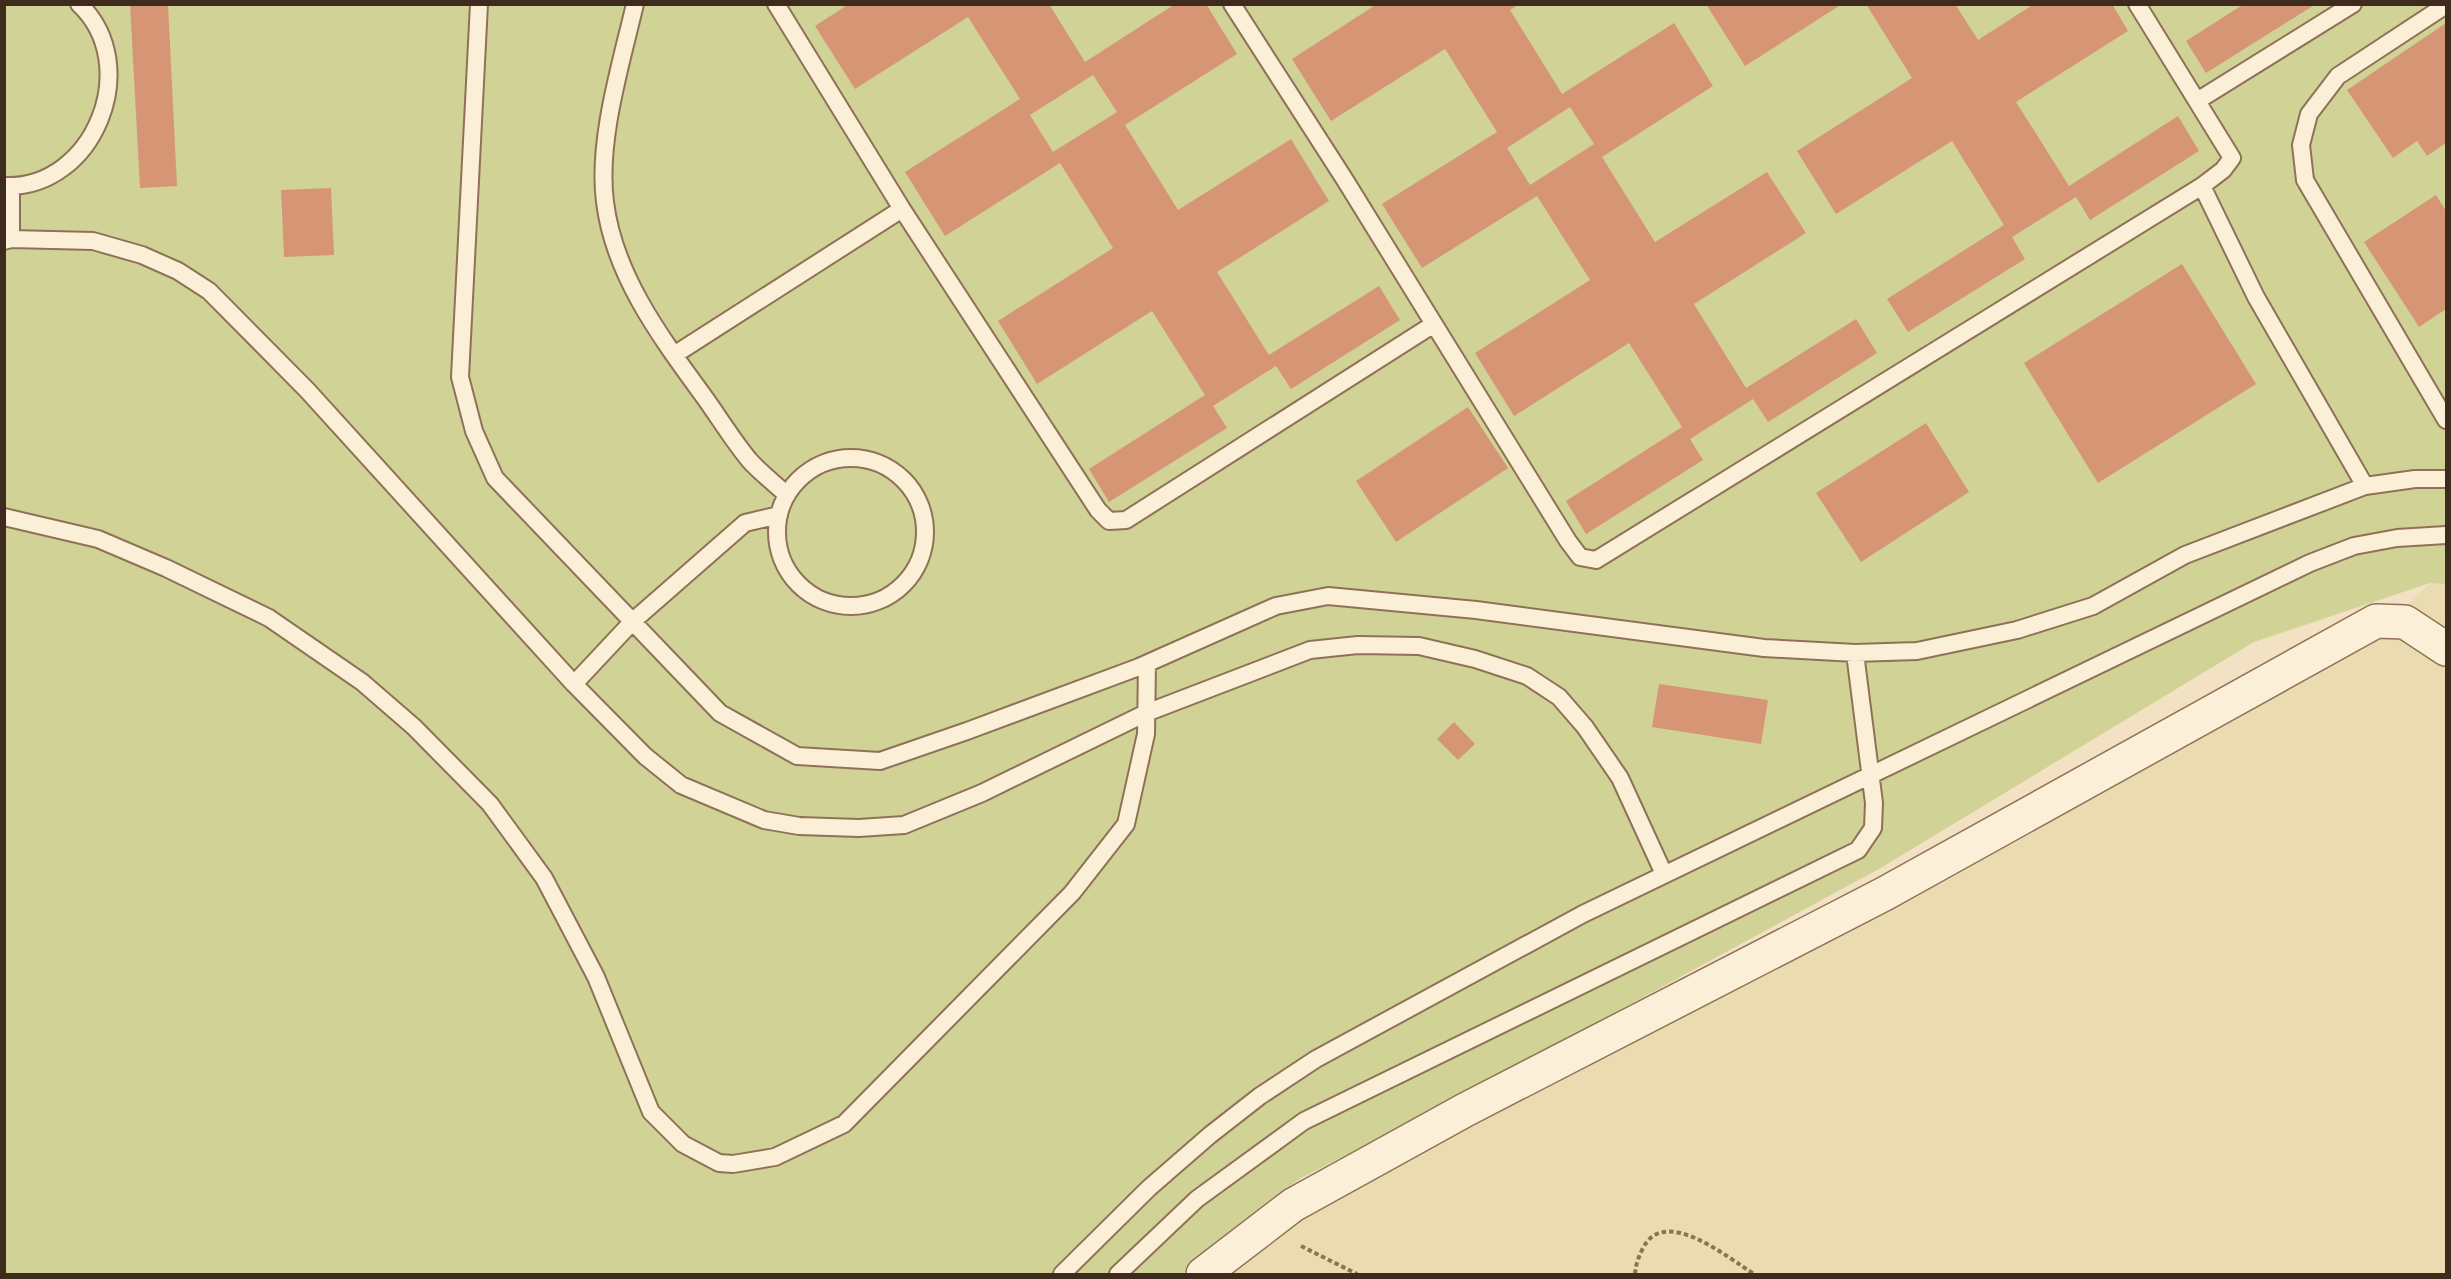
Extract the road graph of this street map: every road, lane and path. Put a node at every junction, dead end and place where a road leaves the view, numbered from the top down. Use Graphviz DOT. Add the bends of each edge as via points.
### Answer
graph roads {
  1 [pos="79,4"];
  2 [pos="479,4"];
  3 [pos="635,4"];
  4 [pos="776,4"];
  5 [pos="1232,4"];
  6 [pos="2138,4"];
  7 [pos="2353,4"];
  8 [pos="2446,5"];
  9 [pos="2197,101"];
  10 [pos="8,186"];
  11 [pos="2202,186"];
  12 [pos="903,209"];
  13 [pos="8,240"];
  14 [pos="1434,324"];
  15 [pos="674,356"];
  16 [pos="2446,420"];
  17 [pos="2446,479"];
  18 [pos="2365,486"];
  19 [pos="787,495"];
  20 [pos="779,515"];
  21 [pos="4,517"];
  22 [pos="2446,535"];
  23 [pos="633,621"];
  24 [pos="2446,649"];
  25 [pos="1855,653"];
  26 [pos="1147,664"];
  27 [pos="574,684"];
  28 [pos="1146,713"];
  29 [pos="1870,775"];
  30 [pos="1664,874"];
  31 [pos="1268,1224"];
  32 [pos="1062,1275"];
  33 [pos="1118,1275"];
  34 [pos="1203,1275"];
  35 [pos="1357,1275"];
  36 [pos="1635,1275"];
  37 [pos="1754,1275"];
  1 -- 10 [label="lane" via="99,32 107,57 105,109 95,132 73,159 36,181"];
  2 -- 23 [label="lane" via="460,377 474,431 495,478"];
  3 -- 15 [label="lane" via="605,149 605,202 620,261 646,314"];
  4 -- 12 [label="lane"];
  5 -- 14 [label="lane"];
  6 -- 9 [label="lane"];
  7 -- 9 [label="lane"];
  8 -- 16 [label="lane" via="2338,76 2309,114 2301,145 2305,180"];
  9 -- 11 [label="lane" via="2232,158"];
  10 -- 13 [label="lane"];
  11 -- 14 [label="lane" via="1596,560 1580,557 1568,541"];
  11 -- 18 [label="lane" via="2256,297"];
  12 -- 14 [label="lane" via="1098,510 1109,521 1126,520"];
  12 -- 15 [label="lane"];
  13 -- 27 [label="lane" via="93,241 151,259 209,291 307,390"];
  15 -- 19 [label="lane" via="751,462"];
  17 -- 18 [label="lane"];
  18 -- 25 [label="lane" via="2185,555 2093,606 2017,630 1917,651"];
  19 -- 20 [label="lane"];
  19 -- 20 [label="lane" via="800,478 838,459 859,458 879,463 912,489 922,508 926,529 923,550 902,586 874,602 843,606 805,591 790,575 780,556"];
  20 -- 23 [label="lane" via="745,523"];
  21 -- 28 [label="lane" via="98,539 269,618 362,682 414,727 490,804 544,878 596,977 651,1112 683,1144 719,1162 733,1164 775,1157 844,1124 1072,893 1126,824 1146,734"];
  22 -- 29 [label="lane" via="2354,546 2310,563"];
  23 -- 26 [label="lane" via="720,712 797,756 880,761"];
  23 -- 27 [label="lane"];
  24 -- 31 [label="street" via="2405,622 2376,621 1884,894 1465,1110 1293,1205"];
  25 -- 26 [label="lane" via="1764,648 1476,610 1328,596 1275,606"];
  25 -- 29 [label="lane"];
  26 -- 28 [label="lane"];
  27 -- 28 [label="lane" via="645,756 681,785 764,820 799,826 903,825 982,793"];
  28 -- 30 [label="lane" via="1310,650 1358,645 1419,646 1475,659 1527,676 1559,697 1620,778"];
  29 -- 30 [label="lane"];
  29 -- 33 [label="lane" via="1873,828 1858,850 1304,1121 1197,1199"];
  30 -- 32 [label="lane" via="1317,1059 1270,1090 1149,1188"];
  31 -- 34 [label="street"];
  31 -- 35 [label="path"];
  36 -- 37 [label="path" via="1636,1262 1648,1239 1665,1230 1690,1235"];
}
